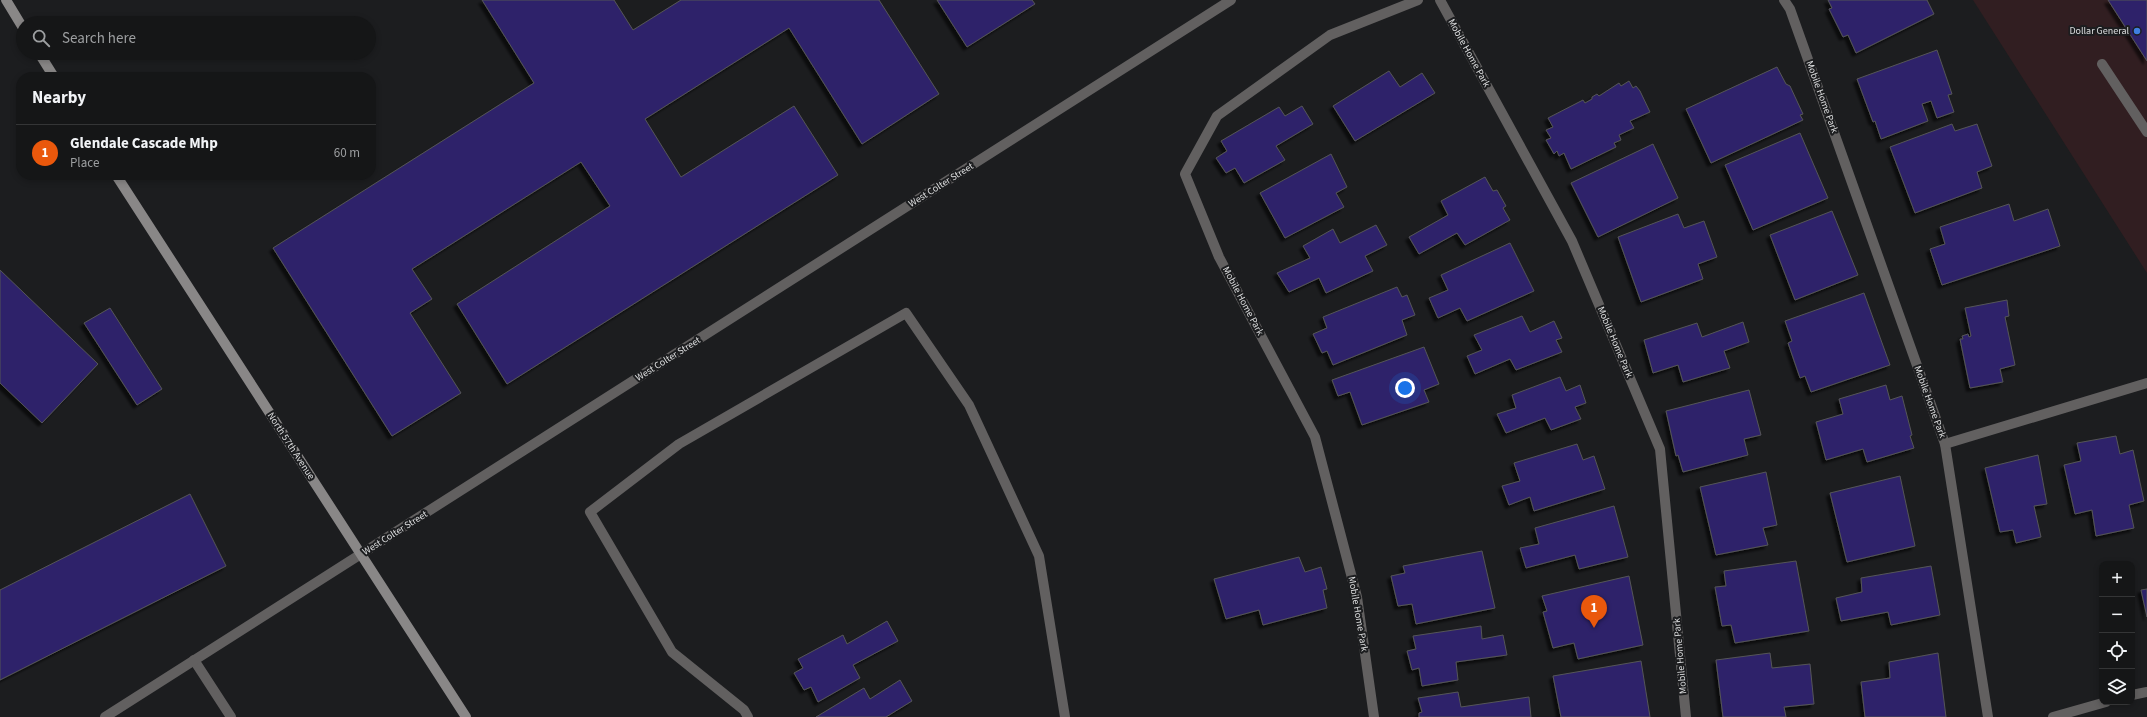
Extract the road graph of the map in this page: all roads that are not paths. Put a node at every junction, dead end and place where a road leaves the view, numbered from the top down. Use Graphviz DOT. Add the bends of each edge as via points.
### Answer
graph roads {
  1 [pos="6,0"];
  2 [pos="1231,0"];
  3 [pos="1418,0"];
  4 [pos="1440,0"];
  5 [pos="1784,0"];
  6 [pos="16,16"];
  7 [pos="43,60"];
  8 [pos="2102,64"];
  9 [pos="51,72"];
  10 [pos="2147,132"];
  11 [pos="119,180"];
  12 [pos="2147,383"];
  13 [pos="1945,444"];
  14 [pos="361,554"];
  15 [pos="194,660"];
  16 [pos="2147,692"];
  17 [pos="2135,694"];
  18 [pos="2099,704"];
  19 [pos="105,717"];
  20 [pos="232,717"];
  21 [pos="466,717"];
  22 [pos="748,717"];
  23 [pos="1065,717"];
  24 [pos="1374,717"];
  25 [pos="1686,717"];
  26 [pos="1988,717"];
  27 [pos="2053,717"];
  1 -- 6 [label="street"];
  2 -- 14 [label="street, West Colter Street"];
  3 -- 24 [label="street, Mobile Home Park" via="1330,35 1217,116 1185,174 1219,257 1315,437 1357,597"];
  4 -- 25 [label="street, Mobile Home Park" via="1572,241 1660,449"];
  5 -- 13 [label="street, Mobile Home Park" via="1790,9"];
  7 -- 9 [label="street"];
  8 -- 10 [label="street"];
  11 -- 14 [label="street, North 57th Avenue"];
  12 -- 13 [label="street, Mobile Home Park"];
  13 -- 26 [label="street, Mobile Home Park"];
  14 -- 15 [label="street, West Colter Street"];
  14 -- 21 [label="street, North 57th Avenue"];
  15 -- 19 [label="street, West Colter Street"];
  15 -- 20 [label="street"];
  16 -- 17 [label="street"];
  18 -- 27 [label="street"];
  22 -- 23 [label="street" via="744,710 672,652 590,512 679,444 906,313 969,405 1039,556"];
}
